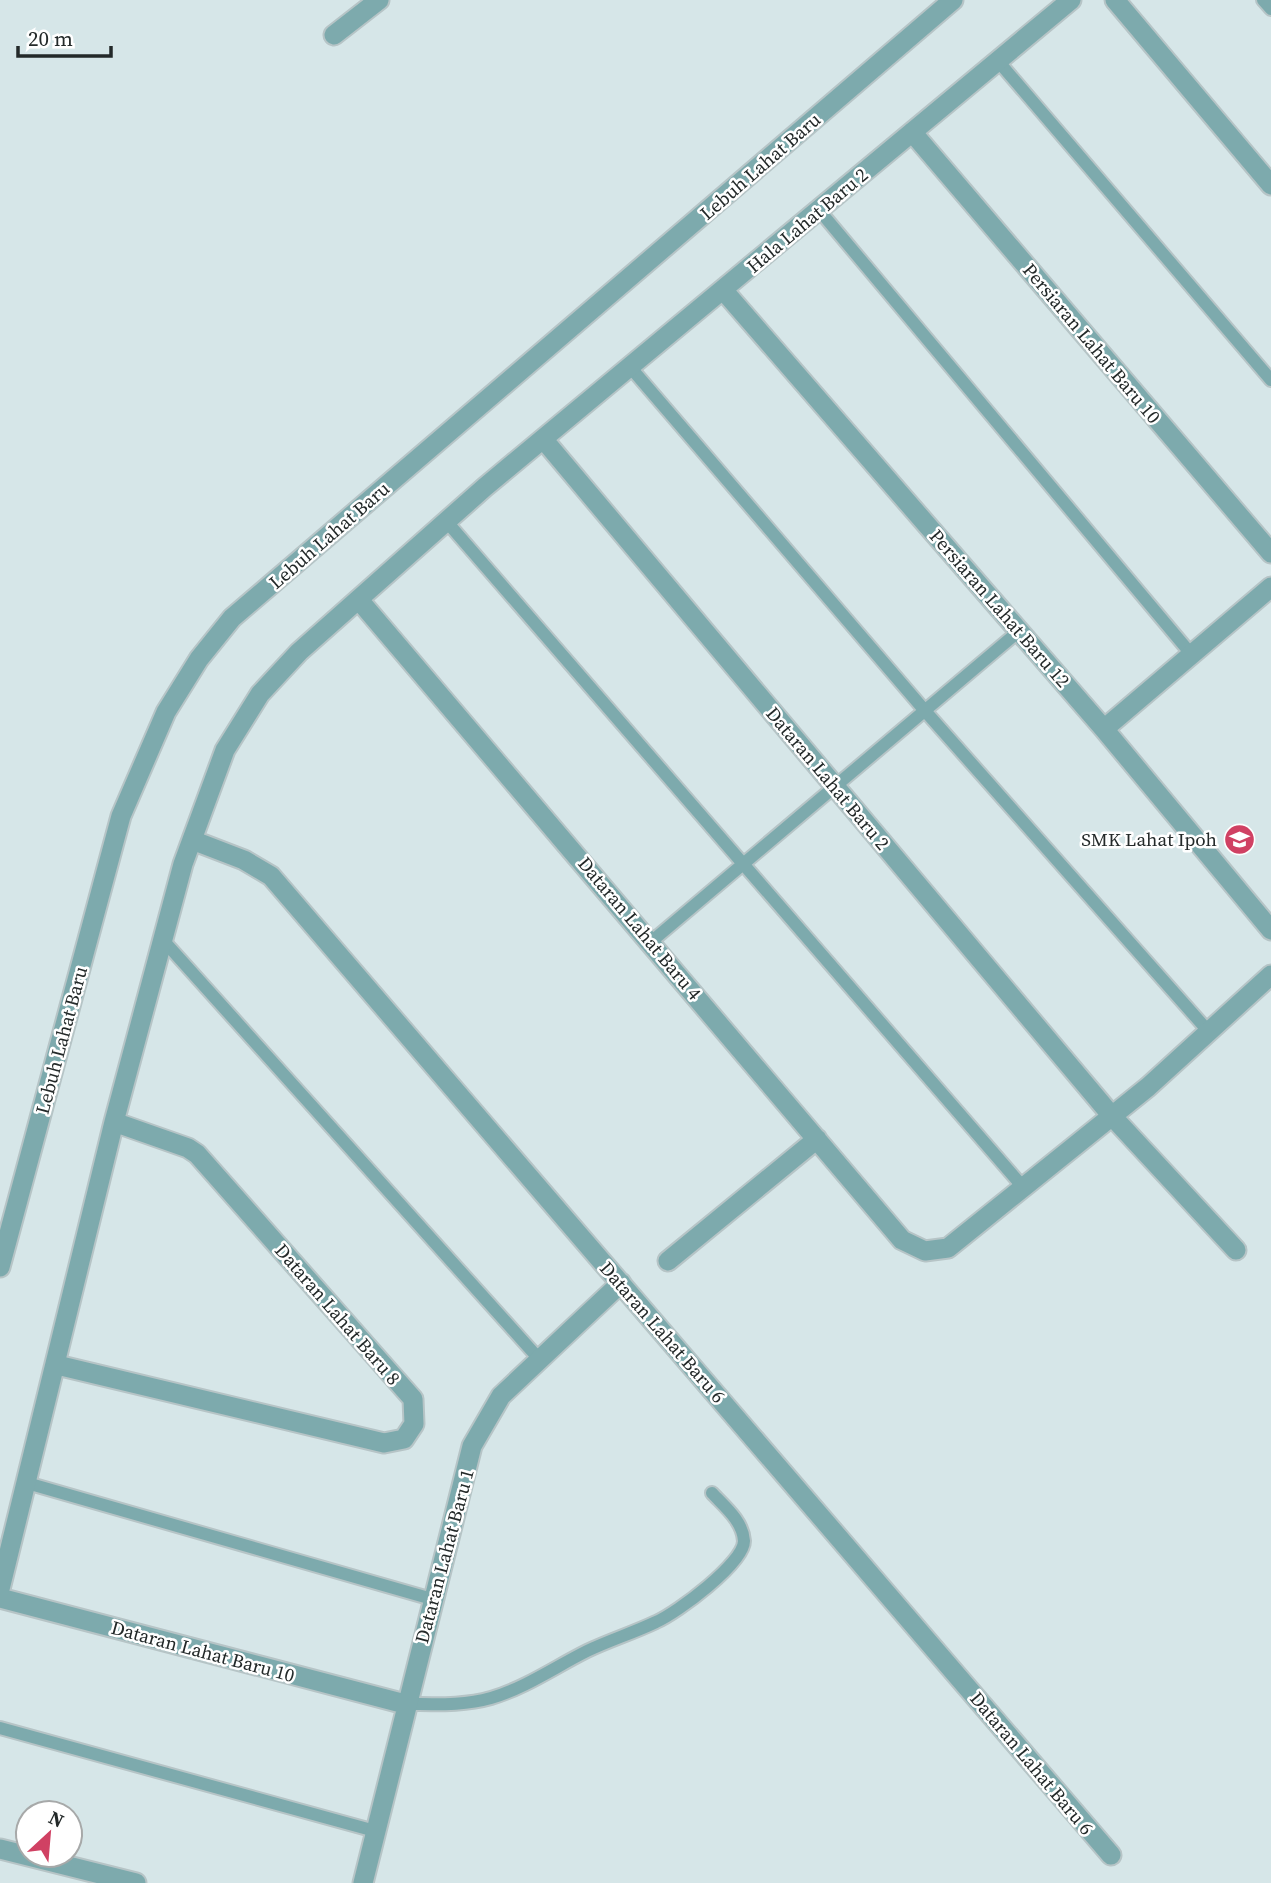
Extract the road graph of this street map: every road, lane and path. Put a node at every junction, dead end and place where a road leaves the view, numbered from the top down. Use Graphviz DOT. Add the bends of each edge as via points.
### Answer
graph roads {
  1 [pos="379,0"];
  2 [pos="953,0"];
  3 [pos="1071,0"];
  4 [pos="1115,0"];
  5 [pos="1263,0"];
  6 [pos="1271,9"];
  7 [pos="334,35"];
  8 [pos="998,61"];
  9 [pos="912,132"];
  10 [pos="1271,185"];
  11 [pos="819,210"];
  12 [pos="723,291"];
  13 [pos="631,368"];
  14 [pos="1271,380"];
  15 [pos="544,440"];
  16 [pos="446,522"];
  17 [pos="1271,553"];
  18 [pos="1271,587"];
  19 [pos="359,600"];
  20 [pos="1019,631"];
  21 [pos="1192,655"];
  22 [pos="926,712"];
  23 [pos="1104,729"];
  24 [pos="835,786"];
  25 [pos="192,840"];
  26 [pos="744,863"];
  27 [pos="1271,930"];
  28 [pos="163,940"];
  29 [pos="652,942"];
  30 [pos="1271,975"];
  31 [pos="1209,1032"];
  32 [pos="1111,1115"];
  33 [pos="114,1122"];
  34 [pos="817,1139"];
  35 [pos="1023,1187"];
  36 [pos="1236,1250"];
  37 [pos="668,1261"];
  38 [pos="0,1267"];
  39 [pos="621,1283"];
  40 [pos="540,1360"];
  41 [pos="57,1365"];
  42 [pos="27,1483"];
  43 [pos="712,1493"];
  44 [pos="0,1589"];
  45 [pos="0,1598"];
  46 [pos="432,1599"];
  47 [pos="405,1703"];
  48 [pos="0,1728"];
  49 [pos="375,1831"];
  50 [pos="0,1849"];
  51 [pos="1111,1855"];
  52 [pos="136,1883"];
  53 [pos="363,1883"];
  1 -- 7 [label="street"];
  2 -- 38 [label="street, Lebuh Lahat Baru" via="232,618 199,659 166,712 121,816"];
  3 -- 8 [label="street, Hala Lahat Baru 2"];
  4 -- 10 [label="street"];
  5 -- 6 [label="lane"];
  8 -- 9 [label="street, Hala Lahat Baru 2"];
  8 -- 14 [label="lane"];
  9 -- 11 [label="street, Hala Lahat Baru 2"];
  9 -- 17 [label="street, Persiaran Lahat Baru 10"];
  11 -- 12 [label="street, Hala Lahat Baru 2"];
  11 -- 21 [label="lane"];
  12 -- 13 [label="street, Hala Lahat Baru 2"];
  12 -- 20 [label="street, Persiaran Lahat Baru 12"];
  13 -- 15 [label="street, Hala Lahat Baru 2"];
  13 -- 22 [label="lane"];
  15 -- 16 [label="street, Hala Lahat Baru 2"];
  15 -- 24 [label="street, Dataran Lahat Baru 2"];
  16 -- 19 [label="street, Hala Lahat Baru 2"];
  16 -- 26 [label="lane"];
  18 -- 21 [label="street"];
  19 -- 25 [label="street, Hala Lahat Baru 2" via="299,652 260,694 225,750"];
  19 -- 29 [label="street, Dataran Lahat Baru 4"];
  20 -- 22 [label="lane"];
  20 -- 23 [label="street, Persiaran Lahat Baru 12"];
  21 -- 23 [label="street"];
  22 -- 24 [label="lane"];
  22 -- 31 [label="lane"];
  23 -- 27 [label="street, Persiaran Lahat Baru 12"];
  24 -- 26 [label="lane"];
  24 -- 32 [label="street, Dataran Lahat Baru 2"];
  25 -- 28 [label="street, Hala Lahat Baru 2"];
  25 -- 39 [label="street, Dataran Lahat Baru 6" via="271,876"];
  26 -- 29 [label="lane"];
  26 -- 35 [label="lane"];
  28 -- 33 [label="street, Hala Lahat Baru 2"];
  28 -- 40 [label="lane"];
  29 -- 34 [label="street, Dataran Lahat Baru 4"];
  30 -- 31 [label="street"];
  31 -- 32 [label="street"];
  32 -- 35 [label="street"];
  32 -- 36 [label="street, Dataran Lahat Baru 2"];
  33 -- 41 [label="street, Hala Lahat Baru 2"];
  33 -- 41 [label="street, Dataran Lahat Baru 8" via="197,1154 413,1399 414,1424 404,1439 384,1443"];
  34 -- 35 [label="street, Dataran Lahat Baru 4" via="902,1240 925,1251 948,1248"];
  34 -- 37 [label="street"];
  39 -- 40 [label="street, Dataran Lahat Baru 1"];
  39 -- 51 [label="street, Dataran Lahat Baru 6"];
  40 -- 46 [label="street, Dataran Lahat Baru 1" via="501,1396 472,1446"];
  41 -- 42 [label="street, Hala Lahat Baru 2"];
  42 -- 44 [label="street, Hala Lahat Baru 2"];
  42 -- 46 [label="lane"];
  43 -- 47 [label="lane" via="736,1517 744,1540 741,1556 658,1622 490,1698 458,1704"];
  45 -- 47 [label="street, Dataran Lahat Baru 10"];
  46 -- 47 [label="street, Dataran Lahat Baru 1"];
  47 -- 49 [label="street, Dataran Lahat Baru 1"];
  48 -- 49 [label="lane"];
  49 -- 53 [label="street, Dataran Lahat Baru 1"];
  50 -- 52 [label="street"];
}
